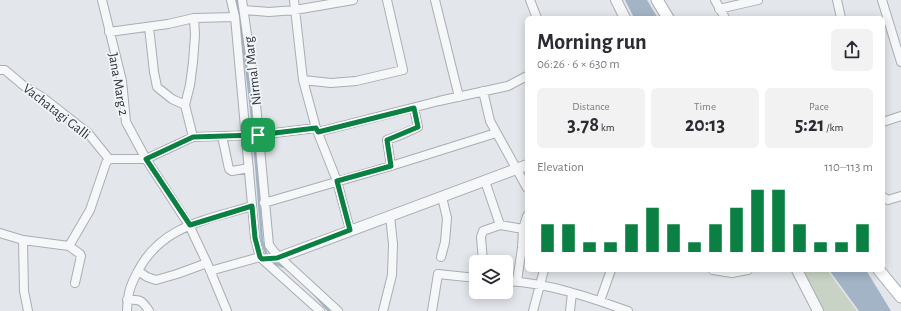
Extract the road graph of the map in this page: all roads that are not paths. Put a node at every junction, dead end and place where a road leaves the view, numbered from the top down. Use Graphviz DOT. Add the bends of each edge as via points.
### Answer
graph roads {
  1 [pos="102,0"];
  2 [pos="231,0"];
  3 [pos="242,0"];
  4 [pos="294,0"];
  5 [pos="352,0"];
  6 [pos="387,0"];
  7 [pos="435,0"];
  8 [pos="530,0"];
  9 [pos="616,0"];
  10 [pos="657,0"];
  11 [pos="715,0"];
  12 [pos="758,0"];
  13 [pos="837,0"];
  14 [pos="882,0"];
  15 [pos="244,10"];
  16 [pos="295,10"];
  17 [pos="719,10"];
  18 [pos="536,16"];
  19 [pos="623,16"];
  20 [pos="667,16"];
  21 [pos="724,16"];
  22 [pos="841,16"];
  23 [pos="235,17"];
  24 [pos="194,18"];
  25 [pos="149,27"];
  26 [pos="109,32"];
  27 [pos="901,62"];
  28 [pos="0,70"];
  29 [pos="525,77"];
  30 [pos="303,80"];
  31 [pos="483,91"];
  32 [pos="459,96"];
  33 [pos="185,105"];
  34 [pos="414,108"];
  35 [pos="901,116"];
  36 [pos="885,121"];
  37 [pos="317,130"];
  38 [pos="496,133"];
  39 [pos="258,135"];
  40 [pos="222,136"];
  41 [pos="246,136"];
  42 [pos="193,137"];
  43 [pos="109,159"];
  44 [pos="146,159"];
  45 [pos="391,166"];
  46 [pos="525,166"];
  47 [pos="249,168"];
  48 [pos="516,170"];
  49 [pos="337,181"];
  50 [pos="485,181"];
  51 [pos="525,185"];
  52 [pos="901,196"];
  53 [pos="442,198"];
  54 [pos="885,198"];
  55 [pos="264,203"];
  56 [pos="252,206"];
  57 [pos="390,216"];
  58 [pos="525,222"];
  59 [pos="190,225"];
  60 [pos="500,225"];
  61 [pos="523,229"];
  62 [pos="350,230"];
  63 [pos="0,233"];
  64 [pos="23,240"];
  65 [pos="69,246"];
  66 [pos="482,255"];
  67 [pos="278,257"];
  68 [pos="442,257"];
  69 [pos="263,258"];
  70 [pos="207,263"];
  71 [pos="138,270"];
  72 [pos="210,271"];
  73 [pos="543,272"];
  74 [pos="610,272"];
  75 [pos="798,272"];
  76 [pos="881,272"];
  77 [pos="469,277"];
  78 [pos="513,281"];
  79 [pos="517,281"];
  80 [pos="75,283"];
  81 [pos="539,285"];
  82 [pos="572,293"];
  83 [pos="901,297"];
  84 [pos="127,300"];
  85 [pos="600,301"];
  86 [pos="28,311"];
  87 [pos="127,311"];
  88 [pos="149,311"];
  89 [pos="227,311"];
  90 [pos="320,311"];
  91 [pos="338,311"];
  92 [pos="383,311"];
  93 [pos="432,311"];
  94 [pos="533,311"];
  95 [pos="570,311"];
  96 [pos="628,311"];
  97 [pos="818,311"];
  1 -- 26 [label="street, Jana Marg 2"];
  2 -- 23 [label="street"];
  3 -- 15 [label="street, Nirmal Marg"];
  4 -- 16 [label="street"];
  5 -- 16 [label="street"];
  6 -- 30 [label="street" via="403,70 356,81 331,83"];
  7 -- 32 [label="street"];
  8 -- 18 [label="street"];
  9 -- 19 [label="street"];
  10 -- 20 [label="main road"];
  11 -- 17 [label="street"];
  12 -- 17 [label="street"];
  13 -- 22 [label="street"];
  14 -- 27 [label="street"];
  15 -- 16 [label="street"];
  15 -- 39 [label="street, Nirmal Marg"];
  16 -- 30 [label="street"];
  17 -- 21 [label="street"];
  23 -- 24 [label="street"];
  23 -- 41 [label="street"];
  24 -- 25 [label="street"];
  24 -- 33 [label="street" via="193,62"];
  25 -- 26 [label="street"];
  25 -- 33 [label="street" via="157,87"];
  26 -- 44 [label="street, Jana Marg 2" via="122,81 126,122"];
  28 -- 43 [label="street, Vachatagi Galli" via="5,70 88,133"];
  29 -- 31 [label="street" via="508,86"];
  30 -- 37 [label="street"];
  31 -- 32 [label="street"];
  31 -- 38 [label="street" via="490,121"];
  32 -- 34 [label="street"];
  33 -- 42 [label="street"];
  34 -- 37 [label="street"];
  34 -- 45 [label="street" via="418,127 387,140"];
  35 -- 36 [label="street"];
  37 -- 39 [label="street"];
  37 -- 49 [label="street"];
  38 -- 45 [label="street"];
  38 -- 48 [label="street"];
  39 -- 41 [label="street"];
  39 -- 55 [label="street, Nirmal Marg"];
  40 -- 41 [label="street"];
  40 -- 42 [label="street"];
  40 -- 47 [label="street" via="229,169 232,171"];
  41 -- 47 [label="street"];
  42 -- 44 [label="street"];
  43 -- 44 [label="street"];
  43 -- 65 [label="street" via="90,210"];
  44 -- 59 [label="street, Jana Marg 2"];
  45 -- 49 [label="street"];
  46 -- 48 [label="street"];
  47 -- 56 [label="street"];
  48 -- 50 [label="street"];
  48 -- 51 [label="street"];
  49 -- 55 [label="street"];
  49 -- 62 [label="street"];
  50 -- 53 [label="street"];
  50 -- 60 [label="street"];
  52 -- 54 [label="street" via="888,200"];
  53 -- 57 [label="street"];
  53 -- 68 [label="street" via="447,218"];
  55 -- 67 [label="street, Nirmal Marg" via="269,244"];
  56 -- 59 [label="street"];
  56 -- 69 [label="street" via="255,238"];
  57 -- 62 [label="street"];
  57 -- 92 [label="street" via="393,244 392,275"];
  58 -- 61 [label="street"];
  59 -- 70 [label="street, Jana Marg 2"];
  59 -- 71 [label="street" via="162,241 145,257"];
  60 -- 61 [label="street"];
  60 -- 66 [label="street" via="483,231"];
  61 -- 79 [label="street"];
  62 -- 67 [label="street"];
  63 -- 64 [label="street"];
  64 -- 65 [label="street"];
  64 -- 86 [label="street" via="24,291"];
  65 -- 80 [label="street" via="81,256"];
  67 -- 69 [label="street"];
  67 -- 91 [label="street, Nirmal Marg"];
  69 -- 72 [label="street"];
  69 -- 90 [label="street"];
  70 -- 71 [label="street" via="156,280 146,277"];
  70 -- 72 [label="street, Jana Marg 2"];
  71 -- 84 [label="street"];
  72 -- 89 [label="street, Jana Marg 2"];
  73 -- 81 [label="street"];
  74 -- 85 [label="street"];
  75 -- 97 [label="street"];
  76 -- 83 [label="main road"];
  77 -- 93 [label="street" via="438,274"];
  78 -- 79 [label="street"];
  79 -- 81 [label="street"];
  81 -- 82 [label="street"];
  81 -- 94 [label="street"];
  82 -- 85 [label="street"];
  82 -- 95 [label="street"];
  84 -- 87 [label="street"];
  84 -- 88 [label="street" via="139,300"];
  85 -- 96 [label="street"];
}
